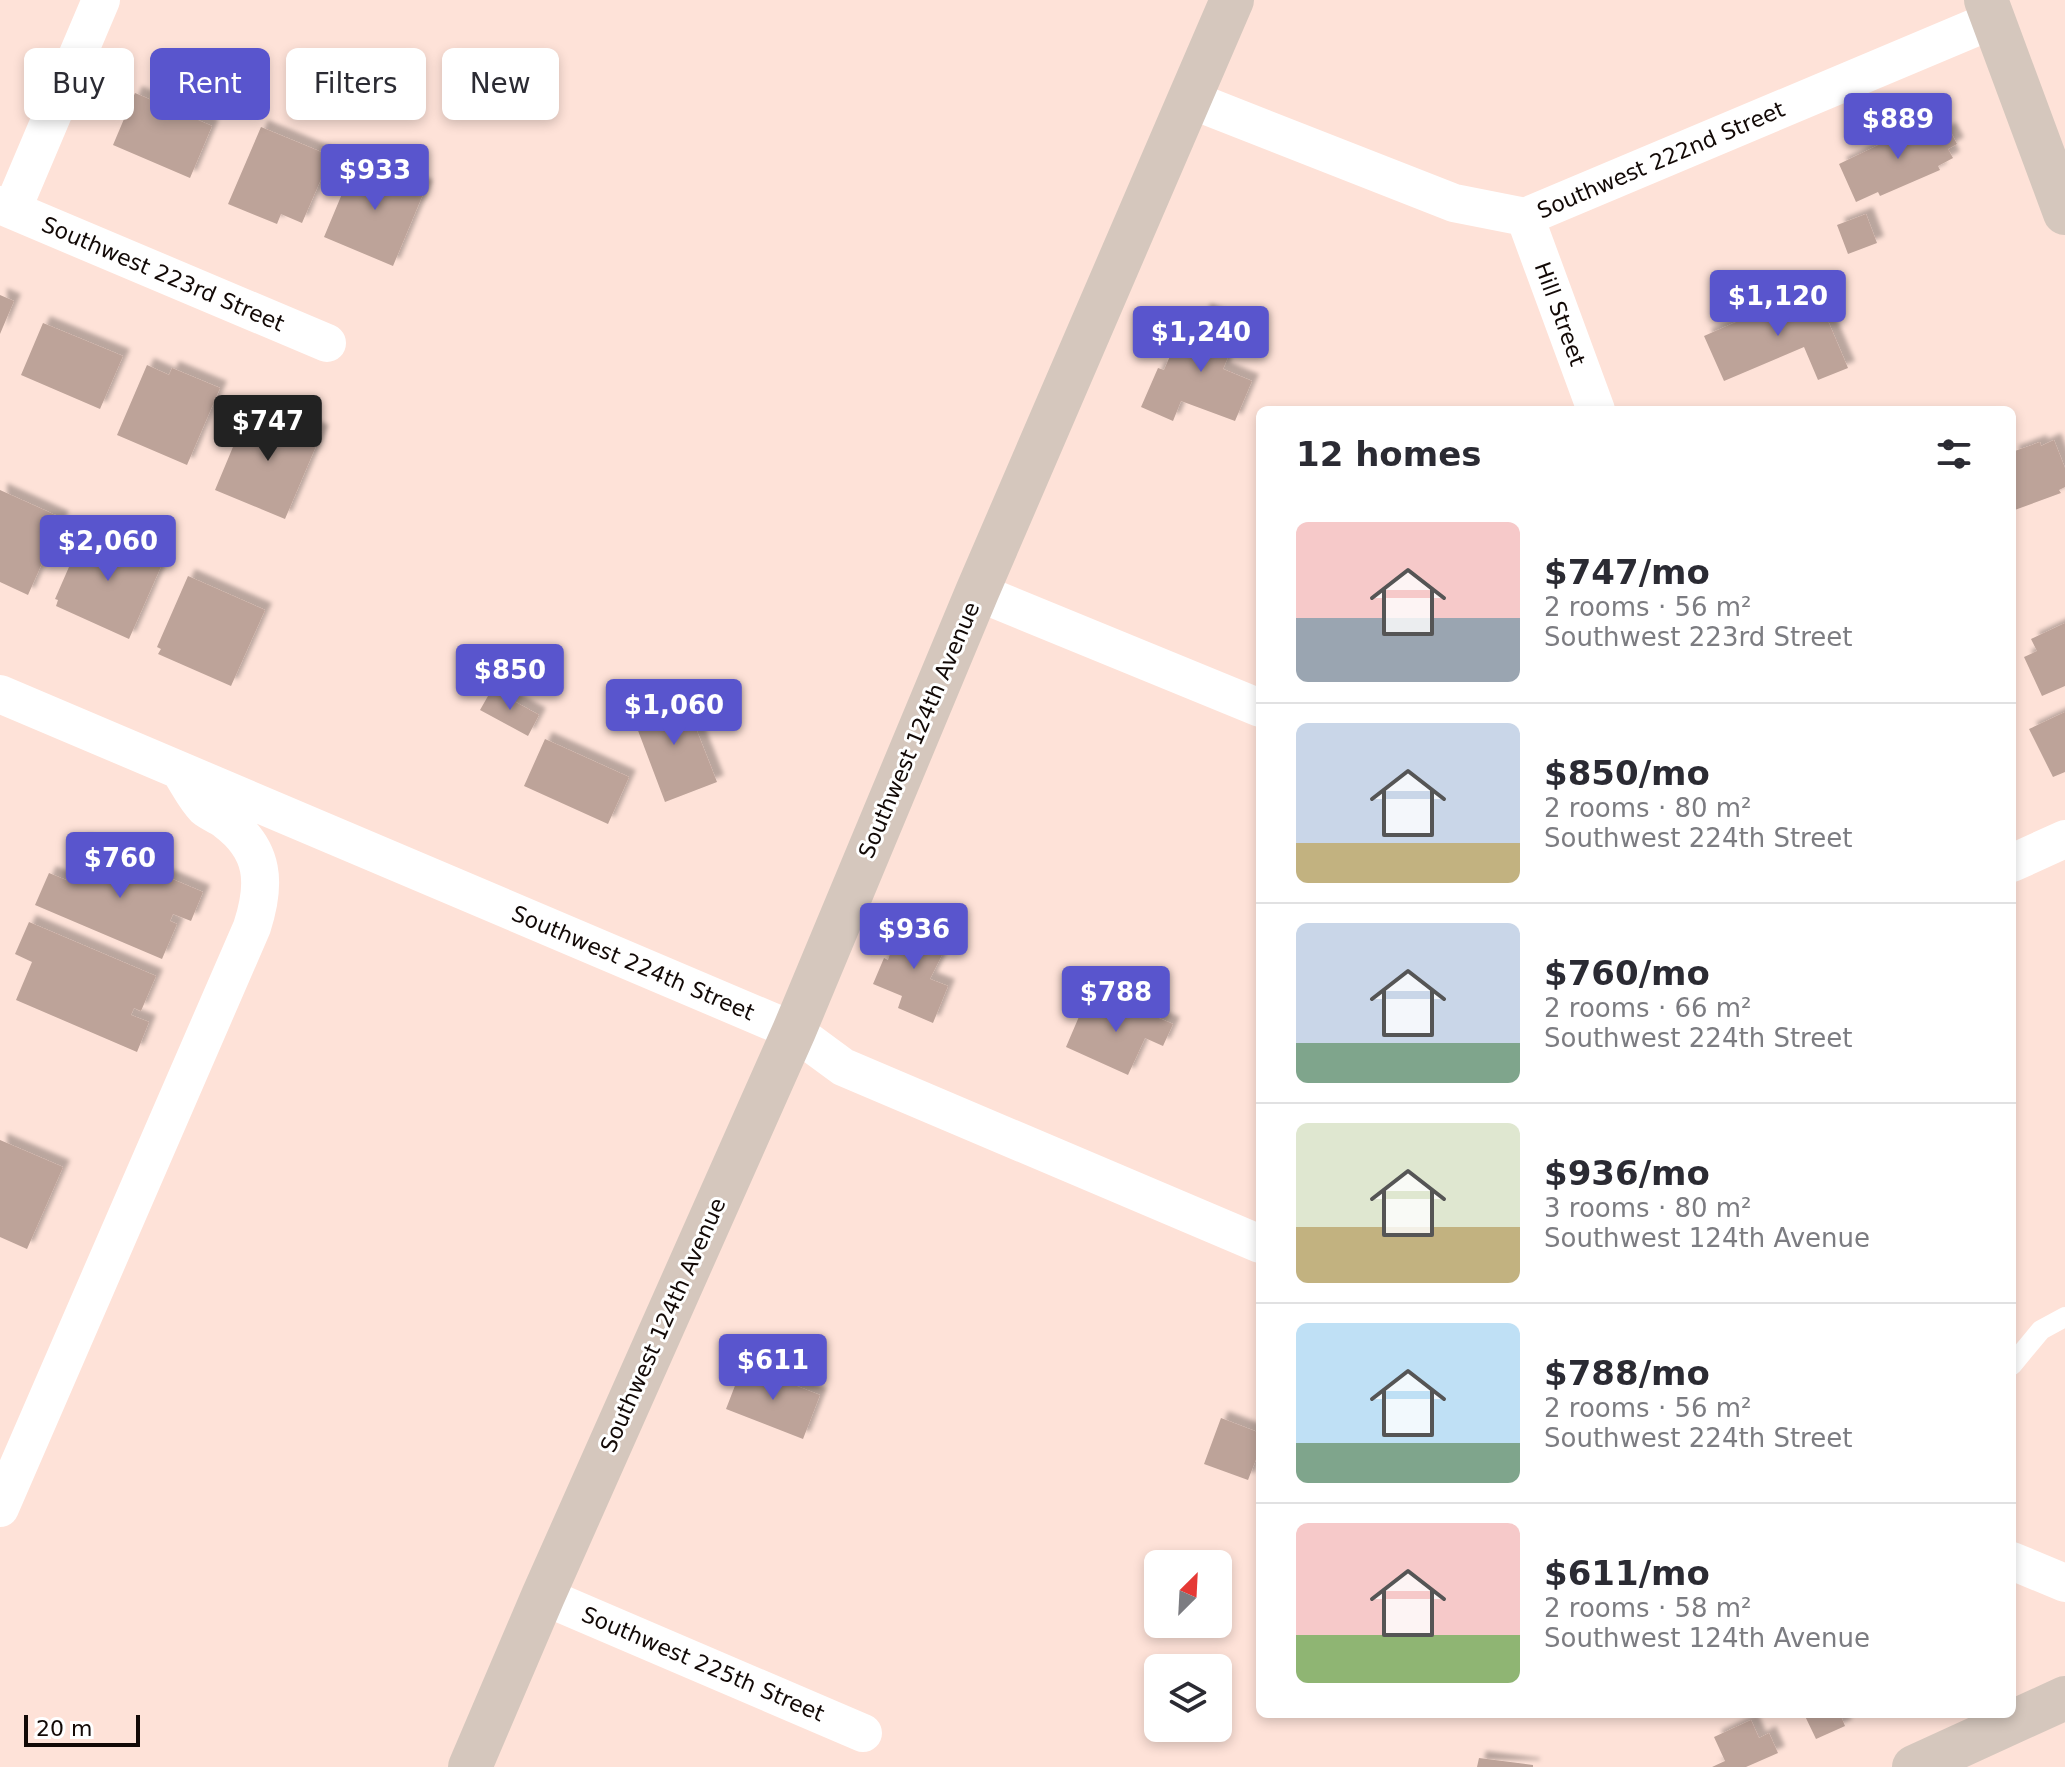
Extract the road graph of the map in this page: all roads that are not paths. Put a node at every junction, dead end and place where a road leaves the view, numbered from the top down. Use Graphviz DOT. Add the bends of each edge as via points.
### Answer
graph roads {
  1 [pos="101,0"];
  2 [pos="1232,0"];
  3 [pos="1990,10"];
  4 [pos="1189,99"];
  5 [pos="6,207"];
  6 [pos="2065,213"];
  7 [pos="1525,217"];
  8 [pos="327,343"];
  9 [pos="1595,406"];
  10 [pos="977,592"];
  11 [pos="0,694"];
  12 [pos="1256,706"];
  13 [pos="179,769"];
  14 [pos="2065,839"];
  15 [pos="2016,861"];
  16 [pos="794,1031"];
  17 [pos="1256,1242"];
  18 [pos="2065,1317"];
  19 [pos="2016,1360"];
  20 [pos="0,1508"];
  21 [pos="2016,1563"];
  22 [pos="2065,1583"];
  23 [pos="543,1596"];
  24 [pos="2065,1698"];
  25 [pos="863,1733"];
  26 [pos="470,1767"];
  27 [pos="1914,1767"];
  1 -- 5 [label="street"];
  2 -- 4 [label="street, Southwest 124th Avenue"];
  3 -- 6 [label="street"];
  3 -- 7 [label="street, Southwest 222nd Street"];
  4 -- 7 [label="street, Southwest 222nd Street" via="1454,203"];
  4 -- 10 [label="street, Southwest 124th Avenue"];
  5 -- 8 [label="street, Southwest 223rd Street"];
  7 -- 9 [label="street, Hill Street"];
  10 -- 12 [label="street"];
  10 -- 16 [label="street, Southwest 124th Avenue"];
  11 -- 13 [label="street, Southwest 224th Street"];
  13 -- 16 [label="street, Southwest 224th Street"];
  13 -- 20 [label="street" via="205,808 252,847 258,861 259,906"];
  14 -- 15 [label="street"];
  16 -- 17 [label="street, Southwest 224th Street" via="843,1067"];
  16 -- 23 [label="street, Southwest 124th Avenue"];
  18 -- 19 [label="lane" via="2041,1330"];
  21 -- 22 [label="street"];
  23 -- 25 [label="street, Southwest 225th Street"];
  23 -- 26 [label="street, Southwest 124th Avenue"];
  24 -- 27 [label="street"];
}
